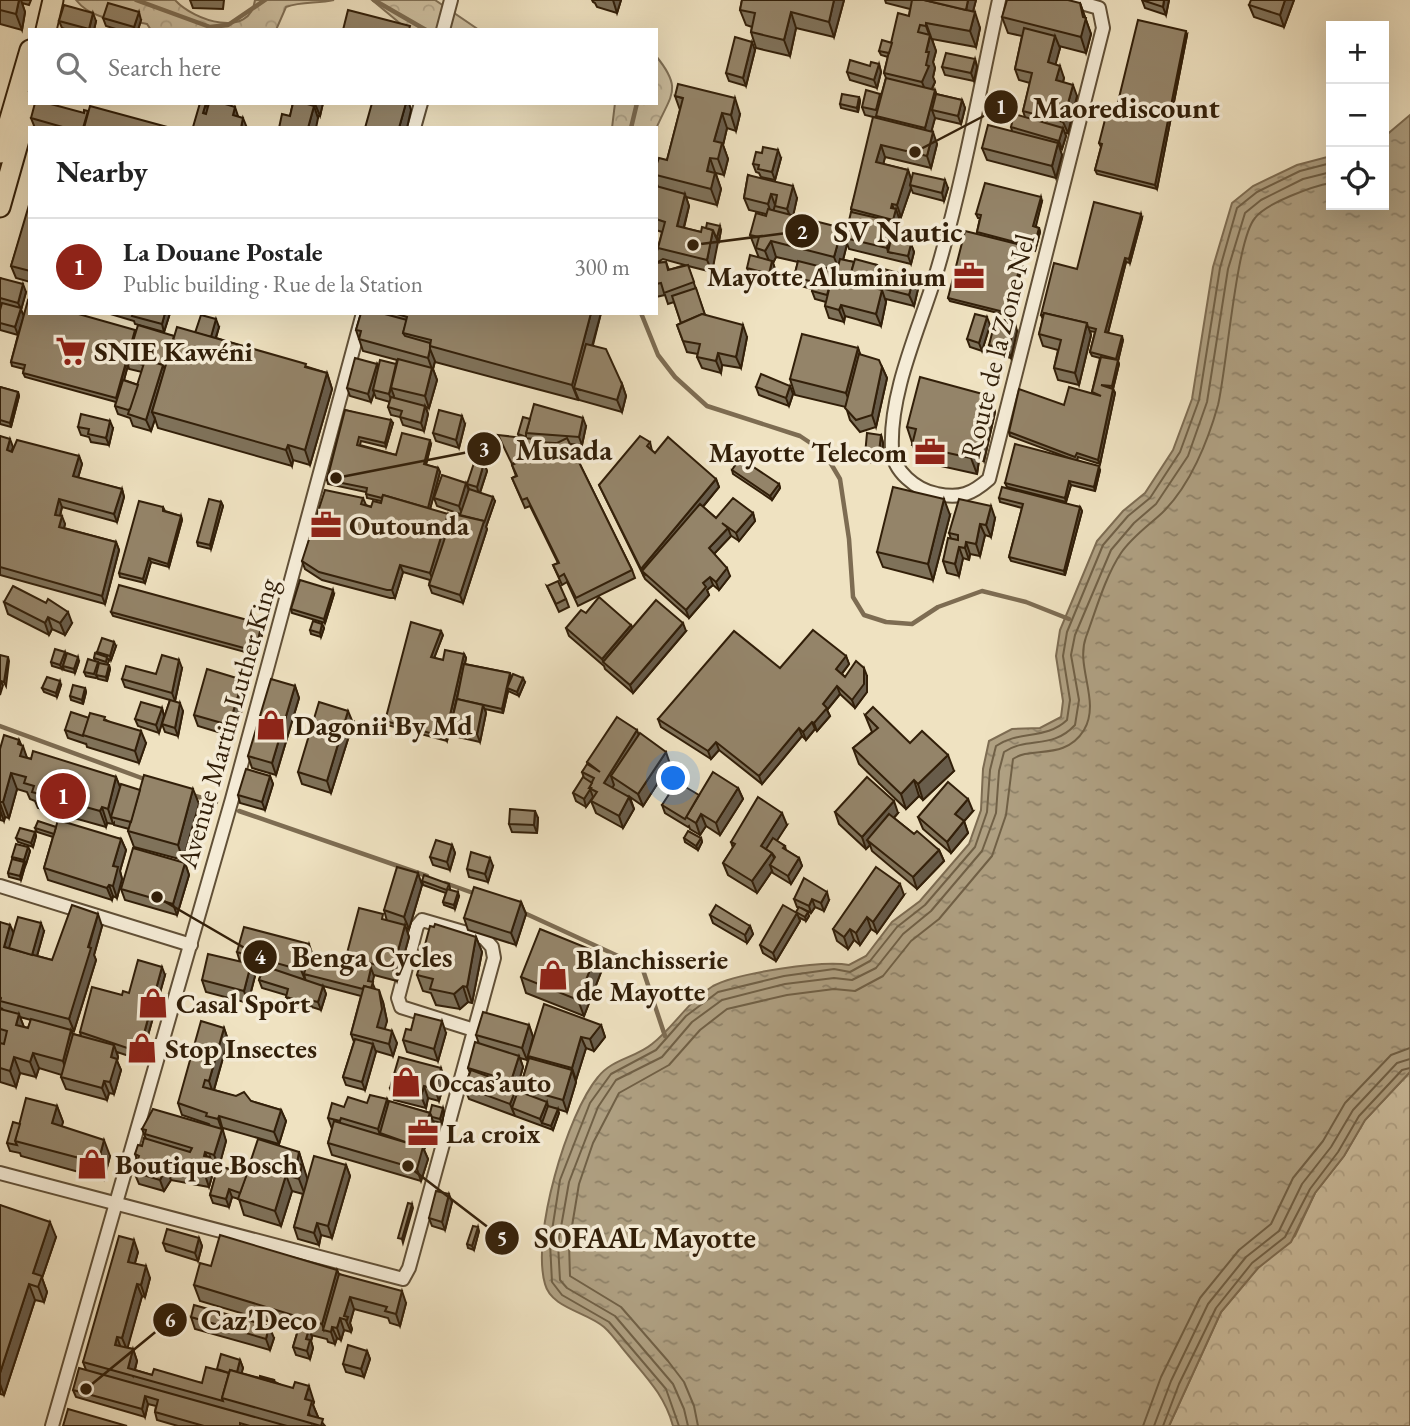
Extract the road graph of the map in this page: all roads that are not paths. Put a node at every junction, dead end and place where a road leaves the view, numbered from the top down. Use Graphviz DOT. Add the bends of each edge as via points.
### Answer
graph roads {
  1 [pos="999,0"];
  2 [pos="1071,0"];
  3 [pos="451,2"];
  4 [pos="444,28"];
  5 [pos="28,58"];
  6 [pos="28,105"];
  7 [pos="420,105"];
  8 [pos="415,126"];
  9 [pos="5,148"];
  10 [pos="4,180"];
  11 [pos="0,207"];
  12 [pos="362,315"];
  13 [pos="0,886"];
  14 [pos="191,944"];
  15 [pos="474,1030"];
  16 [pos="0,1174"];
  17 [pos="115,1206"];
  18 [pos="51,1426"];
  1 -- 2 [label="street, Route de la Zone Nel" via="940,264 909,359 893,430 892,452 909,483 925,491 961,497 989,479 1097,53 1102,28 1099,8"];
  3 -- 4 [label="street"];
  5 -- 9 [label="main road"];
  6 -- 9 [label="main road"];
  7 -- 8 [label="street"];
  9 -- 10 [label="main road"];
  10 -- 11 [label="main road"];
  12 -- 14 [label="street, Avenue Martin Luther King"];
  13 -- 14 [label="street"];
  14 -- 17 [label="street, Avenue Martin Luther King"];
  15 -- 15 [label="street" via="401,1007 398,998 422,920 484,938 492,947 494,958"];
  15 -- 17 [label="street" via="403,1279"];
  16 -- 17 [label="street"];
  17 -- 18 [label="street, Avenue Martin Luther King"];
}
